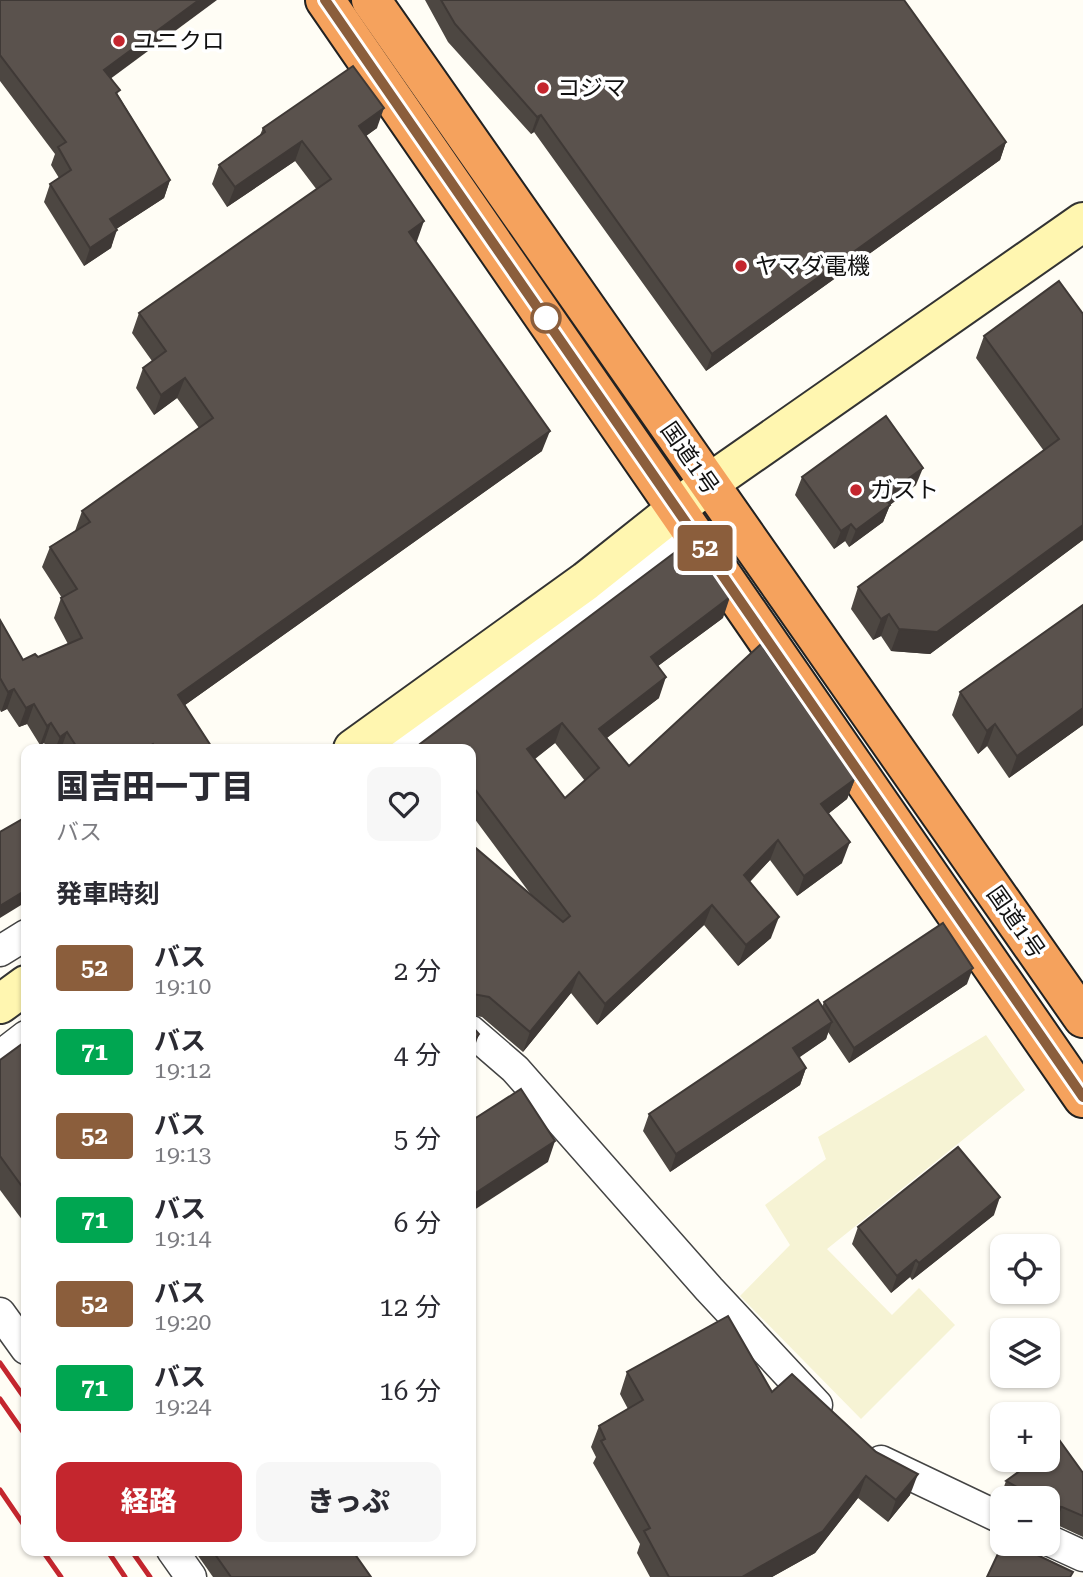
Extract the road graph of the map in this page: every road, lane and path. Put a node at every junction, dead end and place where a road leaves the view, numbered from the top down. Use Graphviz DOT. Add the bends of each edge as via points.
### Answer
graph roads {
  1 [pos="325,0"];
  2 [pos="371,0"];
  3 [pos="1083,222"];
  4 [pos="708,484"];
  5 [pos="684,517"];
  6 [pos="360,744"];
  7 [pos="410,744"];
  8 [pos="21,938"];
  9 [pos="0,951"];
  10 [pos="21,989"];
  11 [pos="0,1004"];
  12 [pos="1083,1018"];
  13 [pos="476,1035"];
  14 [pos="21,1040"];
  15 [pos="0,1056"];
  16 [pos="1083,1098"];
  17 [pos="0,1313"];
  18 [pos="21,1342"];
  19 [pos="990,1513"];
  20 [pos="1060,1545"];
  21 [pos="176,1556"];
  22 [pos="1083,1556"];
  23 [pos="191,1577"];
  1 -- 5 [label="highway, 国道1号"];
  2 -- 4 [label="highway, 国道1号"];
  3 -- 4 [label="street"];
  4 -- 5 [label="street"];
  4 -- 12 [label="highway, 国道1号"];
  5 -- 6 [label="street" via="586,581"];
  5 -- 7 [label="street"];
  5 -- 16 [label="highway, 国道1号"];
  8 -- 9 [label="street"];
  10 -- 11 [label="street"];
  13 -- 19 [label="street" via="515,1069 810,1398 880,1461"];
  14 -- 15 [label="street"];
  17 -- 18 [label="street"];
  20 -- 22 [label="street"];
  21 -- 23 [label="street"];
}
